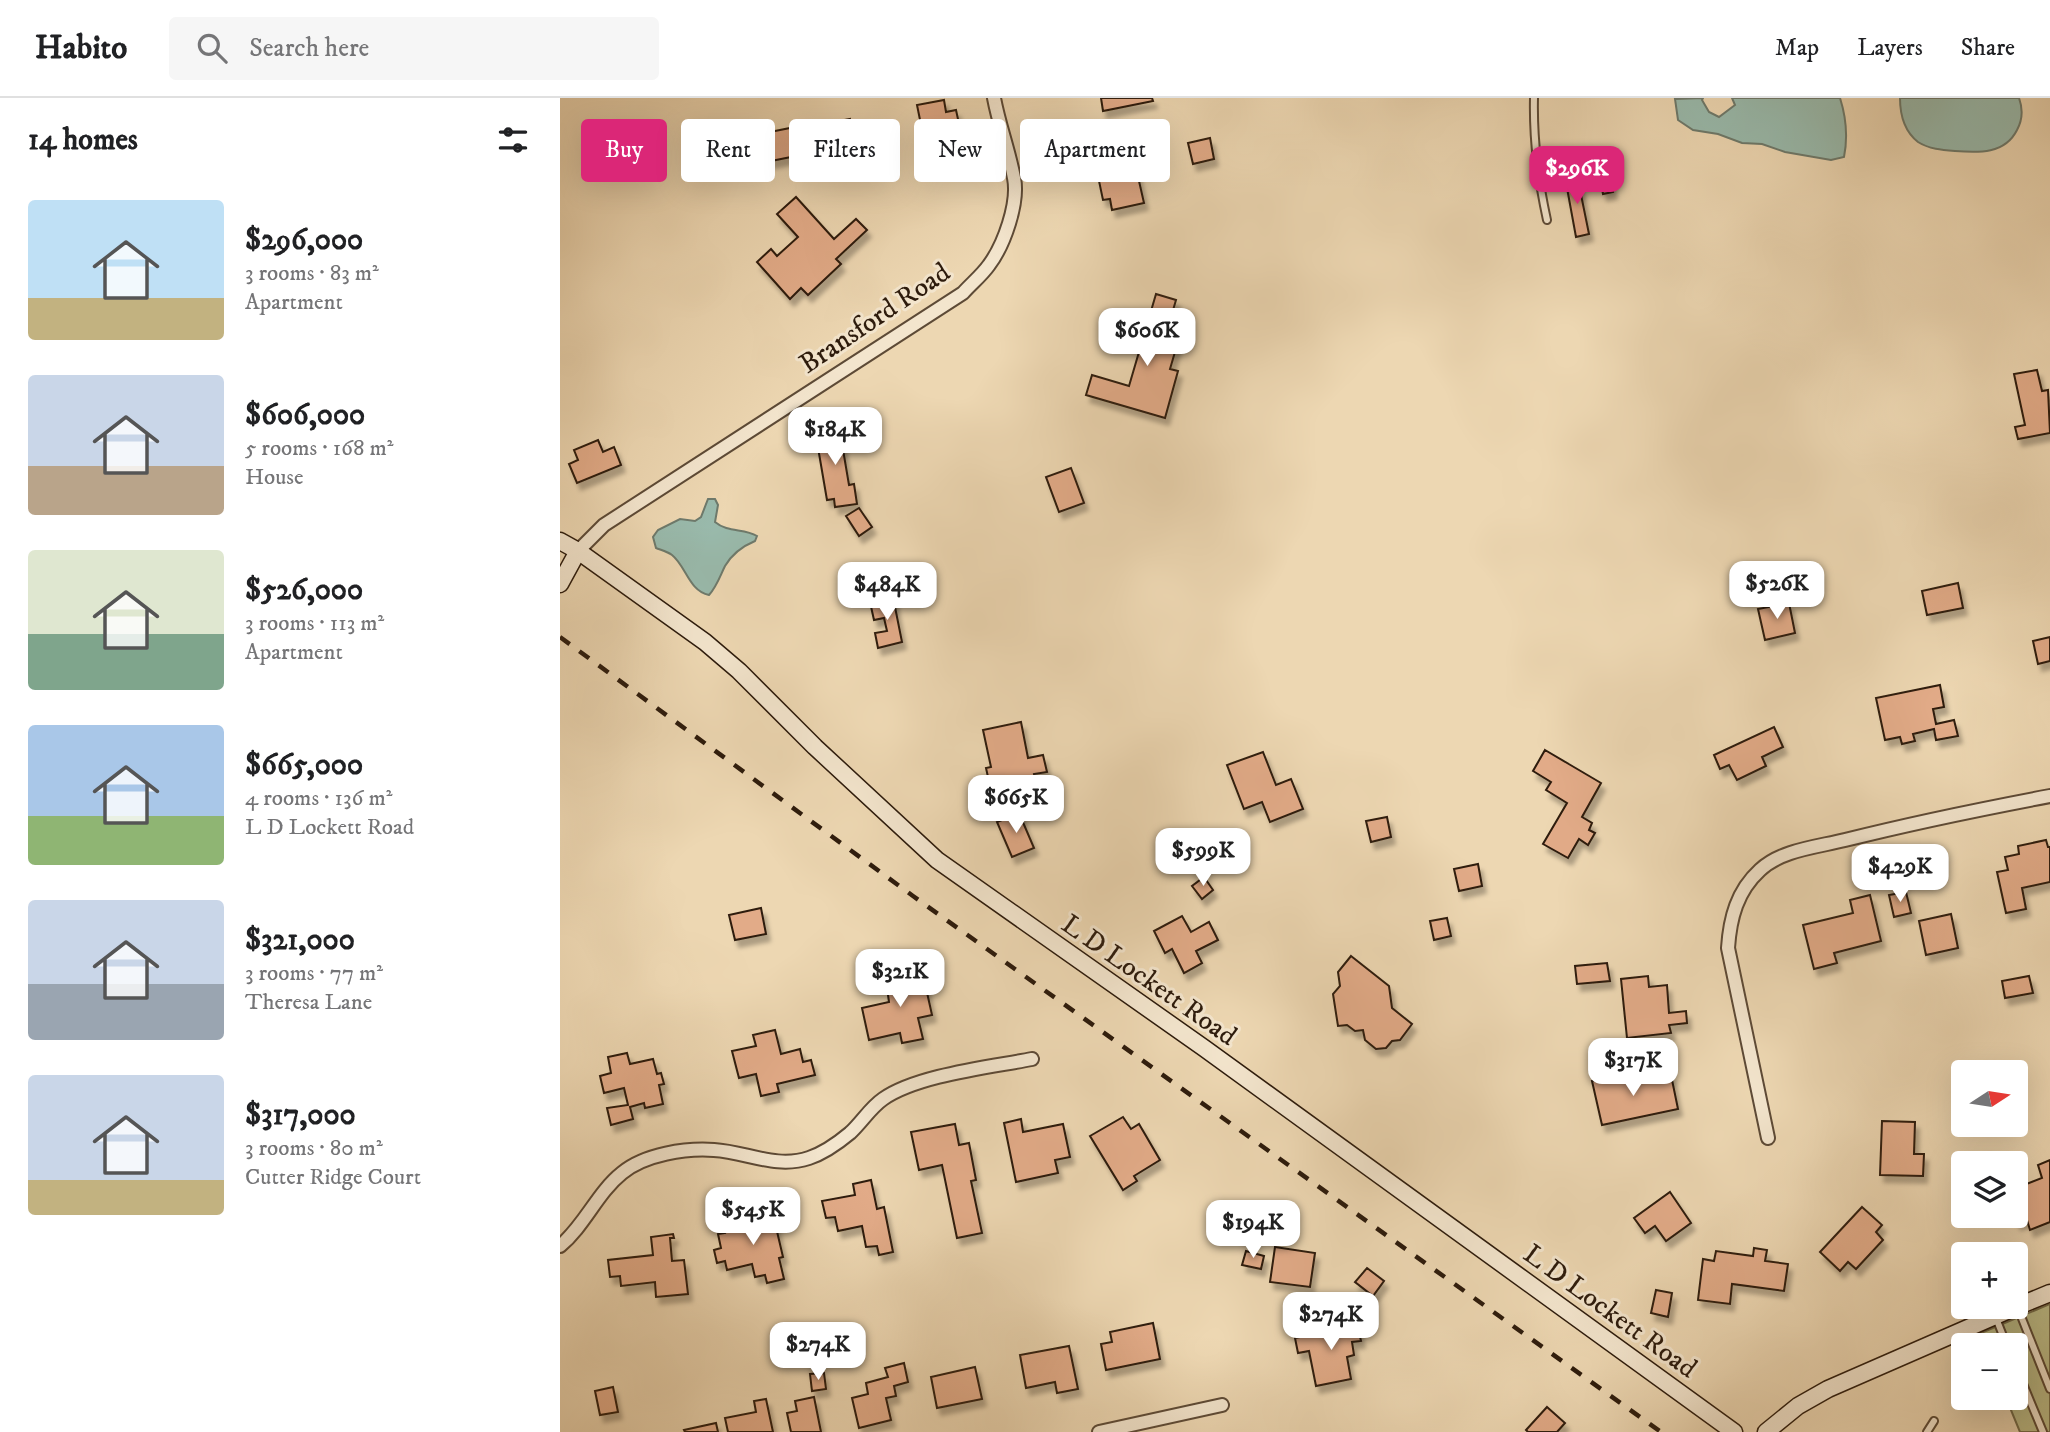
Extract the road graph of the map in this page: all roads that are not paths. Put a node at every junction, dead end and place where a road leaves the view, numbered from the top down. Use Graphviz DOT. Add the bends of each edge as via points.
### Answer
graph roads {
  1 [pos="994,98"];
  2 [pos="1534,98"];
  3 [pos="1547,220"];
  4 [pos="560,541"];
  5 [pos="578,551"];
  6 [pos="560,584"];
  7 [pos="2050,796"];
  8 [pos="1032,1059"];
  9 [pos="1768,1138"];
  10 [pos="560,1246"];
  11 [pos="2050,1293"];
  12 [pos="2028,1302"];
  13 [pos="1988,1319"];
  14 [pos="2021,1319"];
  15 [pos="2050,1389"];
  16 [pos="2028,1396"];
  17 [pos="1222,1405"];
  18 [pos="1934,1421"];
  19 [pos="1099,1432"];
  20 [pos="1734,1432"];
  21 [pos="1766,1432"];
  22 [pos="1927,1432"];
  23 [pos="2043,1432"];
  1 -- 5 [label="street, Bransford Road" via="1015,180 1010,218 988,266 962,293 604,525"];
  2 -- 3 [label="lane" via="1537,177"];
  4 -- 5 [label="main road, L D Lockett Road"];
  5 -- 6 [label="main road, Bransford Road"];
  5 -- 20 [label="main road, L D Lockett Road" via="739,671 937,860"];
  7 -- 9 [label="street" via="1906,824 1800,851 1775,859 1746,884 1734,908 1728,948"];
  8 -- 10 [label="street" via="902,1088 883,1099 834,1145 794,1162 714,1150 641,1162 603,1191"];
  11 -- 12 [label="main road"];
  13 -- 21 [label="main road" via="1828,1389 1798,1405"];
  14 -- 15 [label="lane"];
  16 -- 23 [label="lane"];
  17 -- 19 [label="street"];
  18 -- 22 [label="lane"];
}
